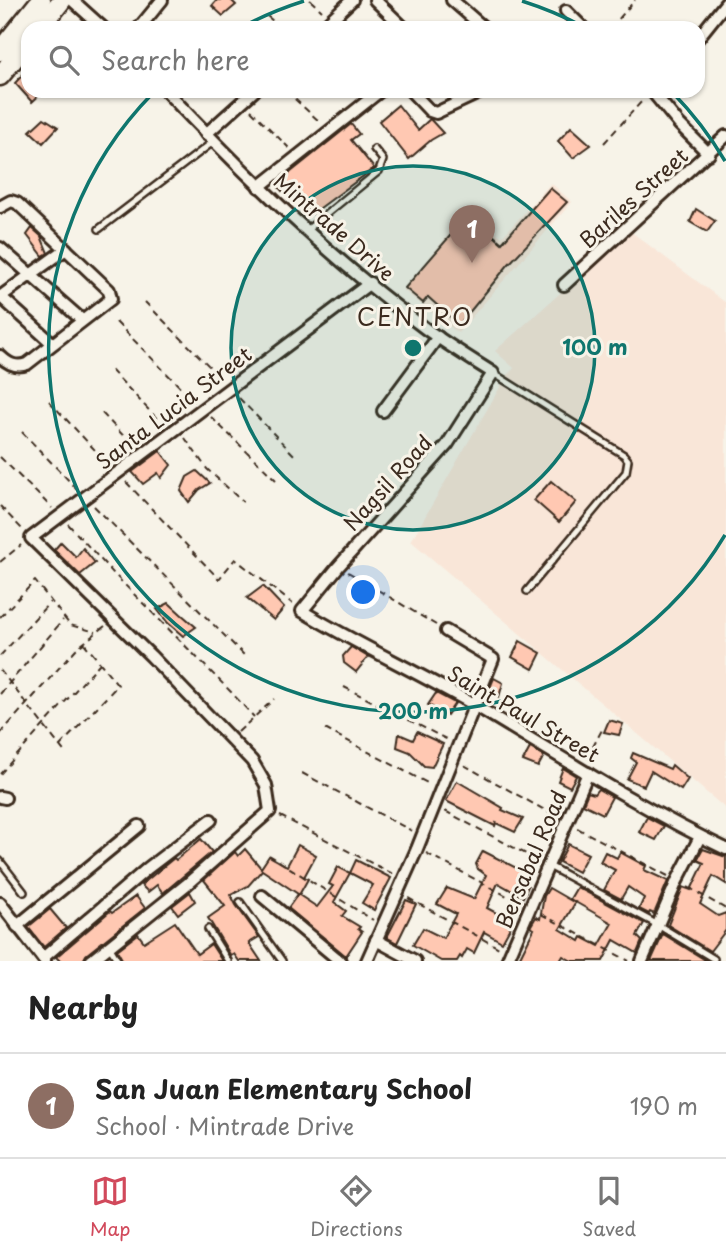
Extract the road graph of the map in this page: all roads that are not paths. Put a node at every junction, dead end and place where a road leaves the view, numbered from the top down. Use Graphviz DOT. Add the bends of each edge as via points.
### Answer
graph roads {
  1 [pos="41,0"];
  2 [pos="62,0"];
  3 [pos="72,0"];
  4 [pos="162,0"];
  5 [pos="352,0"];
  6 [pos="375,0"];
  7 [pos="452,0"];
  8 [pos="726,3"];
  9 [pos="566,11"];
  10 [pos="474,20"];
  11 [pos="24,21"];
  12 [pos="46,21"];
  13 [pos="95,21"];
  14 [pos="145,21"];
  15 [pos="330,21"];
  16 [pos="397,21"];
  17 [pos="576,21"];
  18 [pos="21,25"];
  19 [pos="705,29"];
  20 [pos="21,50"];
  21 [pos="0,51"];
  22 [pos="0,76"];
  23 [pos="173,98"];
  24 [pos="247,98"];
  25 [pos="371,98"];
  26 [pos="418,98"];
  27 [pos="469,98"];
  28 [pos="660,98"];
  29 [pos="726,136"];
  30 [pos="210,138"];
  31 [pos="374,149"];
  32 [pos="709,154"];
  33 [pos="259,187"];
  34 [pos="0,207"];
  35 [pos="99,229"];
  36 [pos="306,230"];
  37 [pos="0,248"];
  38 [pos="66,248"];
  39 [pos="32,275"];
  40 [pos="370,283"];
  41 [pos="564,285"];
  42 [pos="0,296"];
  43 [pos="82,320"];
  44 [pos="438,337"];
  45 [pos="52,343"];
  46 [pos="0,356"];
  47 [pos="493,373"];
  48 [pos="383,411"];
  49 [pos="527,591"];
  50 [pos="302,611"];
  51 [pos="446,631"];
  52 [pos="474,705"];
  53 [pos="584,771"];
  54 [pos="211,820"];
  55 [pos="139,826"];
  56 [pos="700,837"];
  57 [pos="726,849"];
  58 [pos="0,861"];
  59 [pos="549,866"];
  60 [pos="24,892"];
  61 [pos="262,896"];
  62 [pos="0,902"];
  63 [pos="240,902"];
  64 [pos="658,925"];
  65 [pos="18,926"];
  66 [pos="208,929"];
  67 [pos="376,940"];
  68 [pos="109,945"];
  69 [pos="508,957"];
  70 [pos="714,959"];
  71 [pos="44,960"];
  72 [pos="91,961"];
  73 [pos="118,961"];
  74 [pos="228,961"];
  75 [pos="282,961"];
  76 [pos="340,961"];
  77 [pos="367,961"];
  78 [pos="415,961"];
  79 [pos="642,961"];
  1 -- 11 [label="main road"];
  2 -- 12 [label="main road"];
  3 -- 13 [label="street"];
  4 -- 14 [label="street"];
  5 -- 15 [label="street"];
  6 -- 16 [label="street"];
  7 -- 10 [label="street"];
  8 -- 19 [label="street"];
  9 -- 17 [label="street"];
  18 -- 21 [label="main road"];
  20 -- 22 [label="main road"];
  23 -- 30 [label="street, Mintrade Drive"];
  24 -- 30 [label="street"];
  25 -- 33 [label="street"];
  26 -- 27 [label="street" via="433,113"];
  28 -- 32 [label="street"];
  29 -- 32 [label="street, Bariles Street"];
  30 -- 33 [label="street, Mintrade Drive"];
  30 -- 35 [label="lane"];
  31 -- 36 [label="lane" via="383,160 379,171"];
  32 -- 41 [label="street, Bariles Street"];
  33 -- 36 [label="street, Mintrade Drive"];
  34 -- 38 [label="street" via="17,203"];
  36 -- 40 [label="street, Mintrade Drive"];
  37 -- 39 [label="street"];
  38 -- 39 [label="street"];
  38 -- 43 [label="street" via="112,296"];
  39 -- 42 [label="street"];
  39 -- 43 [label="street"];
  40 -- 44 [label="street, Mintrade Drive"];
  40 -- 68 [label="street, Santa Lucia Street" via="31,538 252,761 266,785 270,811"];
  42 -- 45 [label="street"];
  43 -- 45 [label="street"];
  44 -- 47 [label="street, Mintrade Drive"];
  44 -- 48 [label="street"];
  45 -- 46 [label="street" via="22,366 10,365"];
  47 -- 49 [label="lane" via="628,460 626,472"];
  47 -- 50 [label="street, Nagsil Road" via="447,445"];
  50 -- 52 [label="street, Saint Paul Street"];
  51 -- 52 [label="street" via="493,659"];
  52 -- 53 [label="street, Saint Paul Street"];
  52 -- 67 [label="street"];
  53 -- 56 [label="street, Saint Paul Street"];
  53 -- 59 [label="street, Bersabal Road"];
  54 -- 71 [label="street" via="148,868"];
  55 -- 65 [label="street"];
  56 -- 57 [label="street, Saint Paul Street"];
  56 -- 64 [label="street"];
  58 -- 60 [label="lane"];
  59 -- 64 [label="lane"];
  59 -- 69 [label="street, Bersabal Road"];
  61 -- 76 [label="street"];
  62 -- 65 [label="street"];
  63 -- 75 [label="lane"];
  64 -- 70 [label="lane"];
  64 -- 79 [label="street"];
  65 -- 71 [label="street"];
  66 -- 74 [label="lane"];
  67 -- 77 [label="street"];
  67 -- 78 [label="street"];
  68 -- 72 [label="street"];
  68 -- 73 [label="lane"];
}
